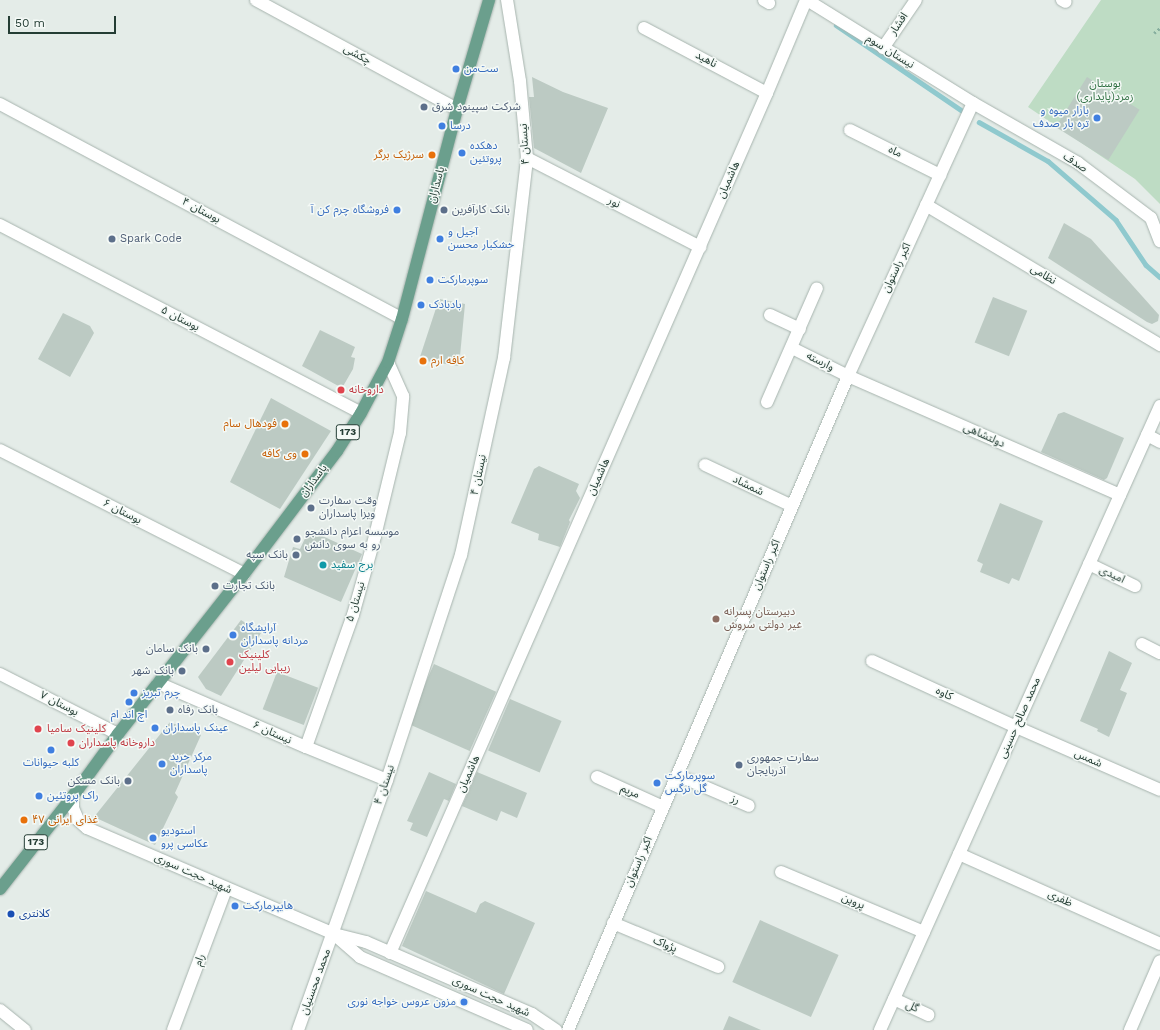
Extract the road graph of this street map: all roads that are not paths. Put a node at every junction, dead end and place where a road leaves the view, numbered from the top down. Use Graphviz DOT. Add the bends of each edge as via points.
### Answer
graph roads {
  1 [pos="256,0"];
  2 [pos="488,0"];
  3 [pos="507,0"];
  4 [pos="806,0"];
  5 [pos="916,0"];
  6 [pos="644,28"];
  7 [pos="883,48"];
  8 [pos="767,93"];
  9 [pos="973,103"];
  10 [pos="0,104"];
  11 [pos="457,109"];
  12 [pos="850,130"];
  13 [pos="527,158"];
  14 [pos="940,175"];
  15 [pos="926,204"];
  16 [pos="0,225"];
  17 [pos="1160,241"];
  18 [pos="700,248"];
  19 [pos="817,288"];
  20 [pos="770,315"];
  21 [pos="402,319"];
  22 [pos="800,329"];
  23 [pos="1160,345"];
  24 [pos="792,348"];
  25 [pos="388,362"];
  26 [pos="848,376"];
  27 [pos="767,402"];
  28 [pos="1160,406"];
  29 [pos="361,413"];
  30 [pos="1147,435"];
  31 [pos="1160,442"];
  32 [pos="0,450"];
  33 [pos="705,465"];
  34 [pos="1120,495"];
  35 [pos="792,506"];
  36 [pos="1089,564"];
  37 [pos="244,574"];
  38 [pos="1135,586"];
  39 [pos="1142,644"];
  40 [pos="1160,653"];
  41 [pos="872,661"];
  42 [pos="0,674"];
  43 [pos="158,683"];
  44 [pos="1016,727"];
  45 [pos="118,734"];
  46 [pos="306,747"];
  47 [pos="677,774"];
  48 [pos="597,777"];
  49 [pos="387,780"];
  50 [pos="1160,790"];
  51 [pos="73,796"];
  52 [pos="749,806"];
  53 [pos="663,807"];
  54 [pos="959,854"];
  55 [pos="781,872"];
  56 [pos="0,889"];
  57 [pos="226,889"];
  58 [pos="613,923"];
  59 [pos="924,932"];
  60 [pos="334,934"];
  61 [pos="1160,944"];
  62 [pos="390,953"];
  63 [pos="1160,961"];
  64 [pos="718,967"];
  65 [pos="894,999"];
  66 [pos="0,1010"];
  67 [pos="929,1015"];
  68 [pos="26,1030"];
  69 [pos="173,1030"];
  70 [pos="298,1030"];
  71 [pos="527,1030"];
  72 [pos="556,1030"];
  73 [pos="568,1030"];
  74 [pos="880,1030"];
  75 [pos="1130,1030"];
  1 -- 11 [label="street, چکشی"];
  2 -- 11 [label="main road, پاسداران / 173"];
  3 -- 13 [label="street, نیستان ۴" via="520,81"];
  4 -- 7 [label="street, نیستان سوم"];
  4 -- 8 [label="street, هاشمیان"];
  5 -- 7 [label="street, افشار"];
  6 -- 8 [label="street, ناهید"];
  7 -- 9 [label="street, نیستان سوم"];
  8 -- 18 [label="street, هاشمیان"];
  9 -- 14 [label="street, اکبر راستوان"];
  9 -- 17 [label="street, صدف" via="1078,163 1151,218"];
  10 -- 21 [label="street, بوستان ۴"];
  11 -- 21 [label="main road, پاسداران / 173"];
  12 -- 14 [label="street, ماه"];
  13 -- 18 [label="street, نور"];
  13 -- 49 [label="street, نیستان ۴" via="504,358 461,555"];
  14 -- 15 [label="street, اکبر راستوان"];
  15 -- 23 [label="street, نظامی"];
  15 -- 26 [label="street, اکبر راستوان"];
  16 -- 29 [label="street, بوستان ۵"];
  18 -- 62 [label="street, هاشمیان"];
  19 -- 22 [label="street, وارسته"];
  20 -- 22 [label="street"];
  21 -- 25 [label="main road, پاسداران / 173"];
  22 -- 24 [label="street, وارسته"];
  24 -- 26 [label="street, وارسته"];
  24 -- 27 [label="street, وارسته"];
  25 -- 29 [label="main road, پاسداران / 173"];
  25 -- 46 [label="street, نیستان ۵" via="403,396 400,433 353,616"];
  26 -- 34 [label="street, دولتشاهی"];
  26 -- 35 [label="street, اکبر راستوان"];
  28 -- 30 [label="street, محمد صالح حسینی"];
  29 -- 37 [label="main road, پاسداران / 173" via="337,451"];
  30 -- 31 [label="street"];
  30 -- 34 [label="street, محمد صالح حسینی"];
  32 -- 37 [label="street, بوستان ۶"];
  33 -- 35 [label="street, شمشاد"];
  34 -- 36 [label="street, محمد صالح حسینی"];
  35 -- 47 [label="street, اکبر راستوان"];
  36 -- 38 [label="street, امیدی"];
  36 -- 44 [label="street, محمد صالح حسینی"];
  37 -- 43 [label="main road, پاسداران / 173"];
  39 -- 40 [label="street"];
  41 -- 44 [label="street, کاوه"];
  42 -- 45 [label="street, بوستان ۷"];
  43 -- 45 [label="main road, پاسداران / 173"];
  43 -- 46 [label="street, نیستان ۶"];
  44 -- 50 [label="street, شمس"];
  44 -- 54 [label="street, محمد صالح حسینی"];
  45 -- 51 [label="main road, پاسداران / 173"];
  46 -- 49 [label="street, نیستان ۶"];
  47 -- 52 [label="street, رز"];
  47 -- 53 [label="street, اکبر راستوان"];
  48 -- 53 [label="street, مریم"];
  49 -- 60 [label="street, نیستان ۴"];
  51 -- 56 [label="main road, پاسداران / 173"];
  51 -- 57 [label="street, شهید حجت سوری" via="73,808 78,820 87,828"];
  53 -- 58 [label="street, اکبر راستوان"];
  54 -- 59 [label="street, محمد صالح حسینی"];
  54 -- 61 [label="street, ظفری"];
  55 -- 59 [label="street, پروین"];
  57 -- 60 [label="street, شهید حجت سوری"];
  57 -- 69 [label="street, رام"];
  58 -- 64 [label="street, پژواک"];
  58 -- 73 [label="street, اکبر راستوان"];
  59 -- 65 [label="street, محمد صالح حسینی"];
  60 -- 62 [label="street, شهید حجت سوری" via="366,942"];
  60 -- 70 [label="street, محمد محسنیان"];
  60 -- 71 [label="street, شهید حجت سوری" via="360,957"];
  62 -- 72 [label="street, شهید حجت سوری" via="532,1014"];
  63 -- 75 [label="street"];
  65 -- 67 [label="street, گل"];
  65 -- 74 [label="street, محمد صالح حسینی"];
  66 -- 68 [label="street"];
}
